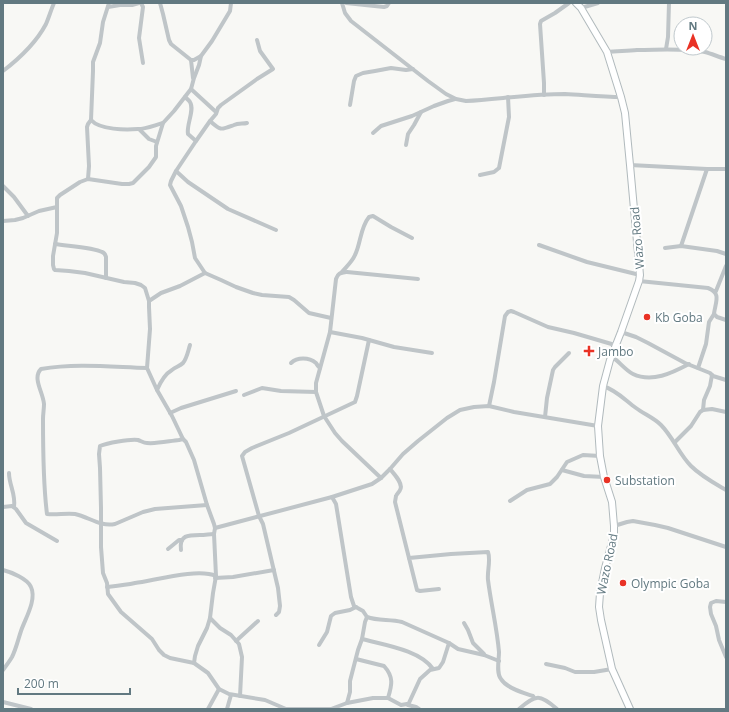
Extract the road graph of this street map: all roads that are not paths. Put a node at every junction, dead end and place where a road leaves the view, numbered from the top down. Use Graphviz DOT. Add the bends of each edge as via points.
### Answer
graph roads {
  1 [pos="54,3"];
  2 [pos="140,3"];
  3 [pos="160,3"];
  4 [pos="231,3"];
  5 [pos="342,3"];
  6 [pos="346,3"];
  7 [pos="390,3"];
  8 [pos="569,3"];
  9 [pos="576,3"];
  10 [pos="598,3"];
  11 [pos="670,3"];
  12 [pos="108,5"];
  13 [pos="581,8"];
  14 [pos="258,40"];
  15 [pos="666,49"];
  16 [pos="607,52"];
  17 [pos="201,56"];
  18 [pos="726,58"];
  19 [pos="190,60"];
  20 [pos="144,63"];
  21 [pos="413,69"];
  22 [pos="3,71"];
  23 [pos="194,78"];
  24 [pos="191,89"];
  25 [pos="544,95"];
  26 [pos="185,97"];
  27 [pos="508,97"];
  28 [pos="621,97"];
  29 [pos="456,99"];
  30 [pos="350,105"];
  31 [pos="216,112"];
  32 [pos="421,112"];
  33 [pos="91,120"];
  34 [pos="210,121"];
  35 [pos="163,123"];
  36 [pos="248,123"];
  37 [pos="139,129"];
  38 [pos="373,133"];
  39 [pos="196,141"];
  40 [pos="157,142"];
  41 [pos="406,145"];
  42 [pos="630,165"];
  43 [pos="707,169"];
  44 [pos="726,169"];
  45 [pos="176,172"];
  46 [pos="480,175"];
  47 [pos="88,179"];
  48 [pos="3,186"];
  49 [pos="57,207"];
  50 [pos="28,216"];
  51 [pos="3,221"];
  52 [pos="276,230"];
  53 [pos="412,238"];
  54 [pos="55,244"];
  55 [pos="540,244"];
  56 [pos="681,246"];
  57 [pos="665,248"];
  58 [pos="726,254"];
  59 [pos="726,266"];
  60 [pos="205,273"];
  61 [pos="341,273"];
  62 [pos="106,278"];
  63 [pos="418,278"];
  64 [pos="640,278"];
  65 [pos="714,291"];
  66 [pos="149,301"];
  67 [pos="714,314"];
  68 [pos="331,318"];
  69 [pos="726,320"];
  70 [pos="330,332"];
  71 [pos="621,332"];
  72 [pos="369,340"];
  73 [pos="190,344"];
  74 [pos="615,345"];
  75 [pos="432,353"];
  76 [pos="569,353"];
  77 [pos="611,356"];
  78 [pos="291,363"];
  79 [pos="689,364"];
  80 [pos="148,368"];
  81 [pos="320,368"];
  82 [pos="698,368"];
  83 [pos="712,375"];
  84 [pos="726,380"];
  85 [pos="603,386"];
  86 [pos="157,390"];
  87 [pos="236,391"];
  88 [pos="316,392"];
  89 [pos="244,395"];
  90 [pos="489,406"];
  91 [pos="703,410"];
  92 [pos="726,412"];
  93 [pos="170,413"];
  94 [pos="324,416"];
  95 [pos="545,417"];
  96 [pos="598,426"];
  97 [pos="183,439"];
  98 [pos="675,442"];
  99 [pos="600,456"];
  100 [pos="390,469"];
  101 [pos="562,470"];
  102 [pos="9,473"];
  103 [pos="604,477"];
  104 [pos="381,478"];
  105 [pos="726,490"];
  106 [pos="332,497"];
  107 [pos="510,501"];
  108 [pos="207,505"];
  109 [pos="3,507"];
  110 [pos="14,507"];
  111 [pos="259,516"];
  112 [pos="101,524"];
  113 [pos="614,526"];
  114 [pos="215,528"];
  115 [pos="214,534"];
  116 [pos="182,540"];
  117 [pos="57,541"];
  118 [pos="726,547"];
  119 [pos="168,549"];
  120 [pos="181,550"];
  121 [pos="410,558"];
  122 [pos="3,570"];
  123 [pos="274,570"];
  124 [pos="216,577"];
  125 [pos="107,587"];
  126 [pos="439,589"];
  127 [pos="726,602"];
  128 [pos="356,607"];
  129 [pos="276,615"];
  130 [pos="367,617"];
  131 [pos="210,618"];
  132 [pos="258,621"];
  133 [pos="464,623"];
  134 [pos="362,638"];
  135 [pos="236,640"];
  136 [pos="449,643"];
  137 [pos="319,645"];
  138 [pos="484,655"];
  139 [pos="726,657"];
  140 [pos="356,659"];
  141 [pos="499,661"];
  142 [pos="194,663"];
  143 [pos="546,664"];
  144 [pos="433,669"];
  145 [pos="612,669"];
  146 [pos="3,670"];
  147 [pos="219,689"];
  148 [pos="231,695"];
  149 [pos="240,696"];
  150 [pos="388,698"];
  151 [pos="534,698"];
  152 [pos="3,702"];
  153 [pos="347,703"];
  154 [pos="401,704"];
  155 [pos="408,705"];
  156 [pos="555,708"];
  157 [pos="31,709"];
  158 [pos="208,709"];
  159 [pos="227,709"];
  160 [pos="286,709"];
  161 [pos="398,709"];
  162 [pos="419,709"];
  163 [pos="519,709"];
  164 [pos="630,709"];
  1 -- 22 [label="street" via="38,38"];
  2 -- 12 [label="street"];
  2 -- 20 [label="street" via="143,7 139,38"];
  3 -- 19 [label="street" via="168,40"];
  4 -- 17 [label="street" via="230,11"];
  5 -- 21 [label="street" via="351,21"];
  6 -- 7 [label="street" via="384,7"];
  8 -- 25 [label="street" via="540,24"];
  9 -- 13 [label="main road, Wazo Road"];
  10 -- 13 [label="street"];
  11 -- 15 [label="street"];
  12 -- 33 [label="street" via="93,62"];
  13 -- 16 [label="main road, Wazo Road"];
  14 -- 31 [label="street" via="260,51 273,68 228,99"];
  15 -- 16 [label="street"];
  15 -- 18 [label="street" via="706,52"];
  16 -- 28 [label="main road, Wazo Road"];
  17 -- 19 [label="street"];
  17 -- 23 [label="street"];
  19 -- 23 [label="street"];
  21 -- 29 [label="street"];
  21 -- 30 [label="street" via="391,68 356,76"];
  23 -- 24 [label="street"];
  24 -- 26 [label="street"];
  24 -- 31 [label="street"];
  25 -- 27 [label="street"];
  25 -- 28 [label="street"];
  26 -- 35 [label="street"];
  26 -- 39 [label="street" via="192,109 187,130"];
  27 -- 29 [label="street" via="466,101"];
  27 -- 46 [label="street" via="509,117 499,168 494,172"];
  28 -- 42 [label="main road, Wazo Road"];
  29 -- 32 [label="street"];
  31 -- 34 [label="street"];
  32 -- 38 [label="street" via="381,126"];
  32 -- 41 [label="street" via="408,134"];
  33 -- 37 [label="street" via="97,125 112,128"];
  33 -- 47 [label="street" via="87,127"];
  34 -- 36 [label="street" via="220,129"];
  34 -- 39 [label="street"];
  35 -- 37 [label="street"];
  35 -- 40 [label="street"];
  37 -- 40 [label="street"];
  39 -- 45 [label="street"];
  40 -- 47 [label="street" via="156,157 150,167 133,182 122,184"];
  42 -- 43 [label="street"];
  42 -- 64 [label="main road, Wazo Road"];
  43 -- 44 [label="street"];
  43 -- 56 [label="street"];
  45 -- 52 [label="street" via="228,209"];
  45 -- 60 [label="street" via="170,185 181,206 195,258"];
  47 -- 49 [label="street" via="60,195"];
  48 -- 50 [label="street"];
  49 -- 50 [label="street"];
  49 -- 54 [label="street"];
  50 -- 51 [label="street"];
  53 -- 61 [label="street" via="373,216 369,217 355,256"];
  54 -- 62 [label="street" via="102,252 106,256"];
  54 -- 62 [label="street" via="55,270"];
  55 -- 64 [label="street"];
  56 -- 57 [label="street"];
  56 -- 58 [label="street"];
  59 -- 65 [label="street"];
  60 -- 66 [label="street"];
  60 -- 68 [label="street" via="253,293 289,297 309,313"];
  61 -- 63 [label="street"];
  61 -- 68 [label="street" via="336,279"];
  62 -- 66 [label="street" via="141,285 145,288"];
  64 -- 65 [label="street"];
  64 -- 71 [label="main road, Wazo Road"];
  65 -- 67 [label="street" via="717,300"];
  66 -- 80 [label="street"];
  67 -- 69 [label="street"];
  67 -- 82 [label="street" via="709,322 706,344"];
  68 -- 70 [label="street"];
  70 -- 72 [label="street"];
  70 -- 81 [label="street"];
  71 -- 74 [label="main road, Wazo Road"];
  71 -- 79 [label="street"];
  72 -- 75 [label="street"];
  72 -- 94 [label="street" via="355,402"];
  73 -- 86 [label="street" via="183,362 165,376"];
  74 -- 77 [label="main road, Wazo Road"];
  74 -- 90 [label="street" via="548,328 514,312 508,312 505,316"];
  76 -- 95 [label="street" via="553,370"];
  77 -- 79 [label="street" via="633,374 641,376 666,375"];
  77 -- 85 [label="main road, Wazo Road"];
  78 -- 81 [label="street" via="298,358 311,360"];
  79 -- 82 [label="street"];
  80 -- 86 [label="street"];
  80 -- 112 [label="street" via="57,366 41,369 37,377 44,405 42,417 47,514 77,515"];
  81 -- 88 [label="street"];
  82 -- 83 [label="street"];
  83 -- 84 [label="street"];
  83 -- 91 [label="street"];
  85 -- 96 [label="main road, Wazo Road"];
  85 -- 98 [label="street" via="615,391 655,420"];
  86 -- 93 [label="street"];
  87 -- 93 [label="street"];
  88 -- 89 [label="street" via="262,388"];
  88 -- 94 [label="street"];
  90 -- 95 [label="street"];
  90 -- 100 [label="street" via="460,410 447,418 403,454"];
  91 -- 92 [label="street"];
  91 -- 98 [label="street"];
  93 -- 97 [label="street"];
  94 -- 104 [label="street" via="342,441"];
  94 -- 111 [label="street" via="252,448 242,456"];
  95 -- 96 [label="street"];
  96 -- 99 [label="main road, Wazo Road"];
  97 -- 108 [label="street" via="194,460"];
  97 -- 112 [label="street" via="152,443 137,440 100,446"];
  98 -- 105 [label="street" via="690,465"];
  99 -- 101 [label="street" via="583,455 567,462"];
  99 -- 103 [label="main road, Wazo Road"];
  100 -- 104 [label="street"];
  100 -- 121 [label="street" via="402,487 395,502"];
  101 -- 103 [label="street" via="584,476"];
  101 -- 107 [label="street" via="550,484 527,490"];
  102 -- 110 [label="street"];
  103 -- 113 [label="main road, Wazo Road" via="612,502"];
  104 -- 106 [label="street" via="372,484"];
  106 -- 111 [label="street"];
  106 -- 128 [label="street" via="336,504 351,597"];
  108 -- 112 [label="street" via="155,509 115,524"];
  108 -- 114 [label="street"];
  109 -- 110 [label="street"];
  110 -- 117 [label="street" via="26,523"];
  111 -- 114 [label="street"];
  111 -- 123 [label="street"];
  112 -- 125 [label="street" via="102,573"];
  113 -- 118 [label="street" via="633,521 650,524"];
  113 -- 145 [label="main road, Wazo Road" via="599,607"];
  114 -- 115 [label="street"];
  115 -- 116 [label="street" via="189,535"];
  115 -- 124 [label="street"];
  116 -- 119 [label="street"];
  116 -- 120 [label="street"];
  121 -- 126 [label="street" via="417,590"];
  121 -- 141 [label="street" via="488,552 488,581 498,637"];
  122 -- 146 [label="street" via="11,572 31,585 33,598 12,657"];
  123 -- 124 [label="street" via="234,577"];
  123 -- 129 [label="street" via="280,606"];
  124 -- 125 [label="street" via="209,574 178,575"];
  124 -- 131 [label="street"];
  125 -- 142 [label="street" via="108,594 121,612 152,639 164,655"];
  127 -- 139 [label="street" via="716,601 711,603 710,607 710,614"];
  128 -- 130 [label="street"];
  128 -- 137 [label="street" via="332,616"];
  130 -- 134 [label="street"];
  130 -- 136 [label="street" via="402,622"];
  131 -- 135 [label="street"];
  131 -- 142 [label="street"];
  132 -- 135 [label="street"];
  133 -- 138 [label="street" via="473,643"];
  134 -- 140 [label="street"];
  134 -- 144 [label="street" via="405,650 424,659"];
  135 -- 149 [label="street" via="242,657"];
  136 -- 138 [label="street" via="463,651"];
  136 -- 144 [label="street" via="443,662 438,668"];
  138 -- 141 [label="street"];
  140 -- 150 [label="street" via="384,666 390,675 391,687"];
  140 -- 153 [label="street"];
  141 -- 151 [label="street" via="501,681"];
  142 -- 147 [label="street" via="208,673"];
  143 -- 145 [label="street" via="575,672"];
  144 -- 155 [label="street" via="420,679"];
  145 -- 164 [label="main road, Wazo Road"];
  147 -- 148 [label="street"];
  147 -- 158 [label="street"];
  148 -- 149 [label="street"];
  148 -- 159 [label="street"];
  149 -- 160 [label="street" via="265,700"];
  150 -- 153 [label="street"];
  150 -- 154 [label="street"];
  151 -- 156 [label="street" via="552,703"];
  151 -- 163 [label="street"];
  152 -- 157 [label="street"];
  153 -- 160 [label="street" via="332,709"];
  154 -- 155 [label="street"];
  154 -- 161 [label="street"];
  155 -- 162 [label="street"];
}
